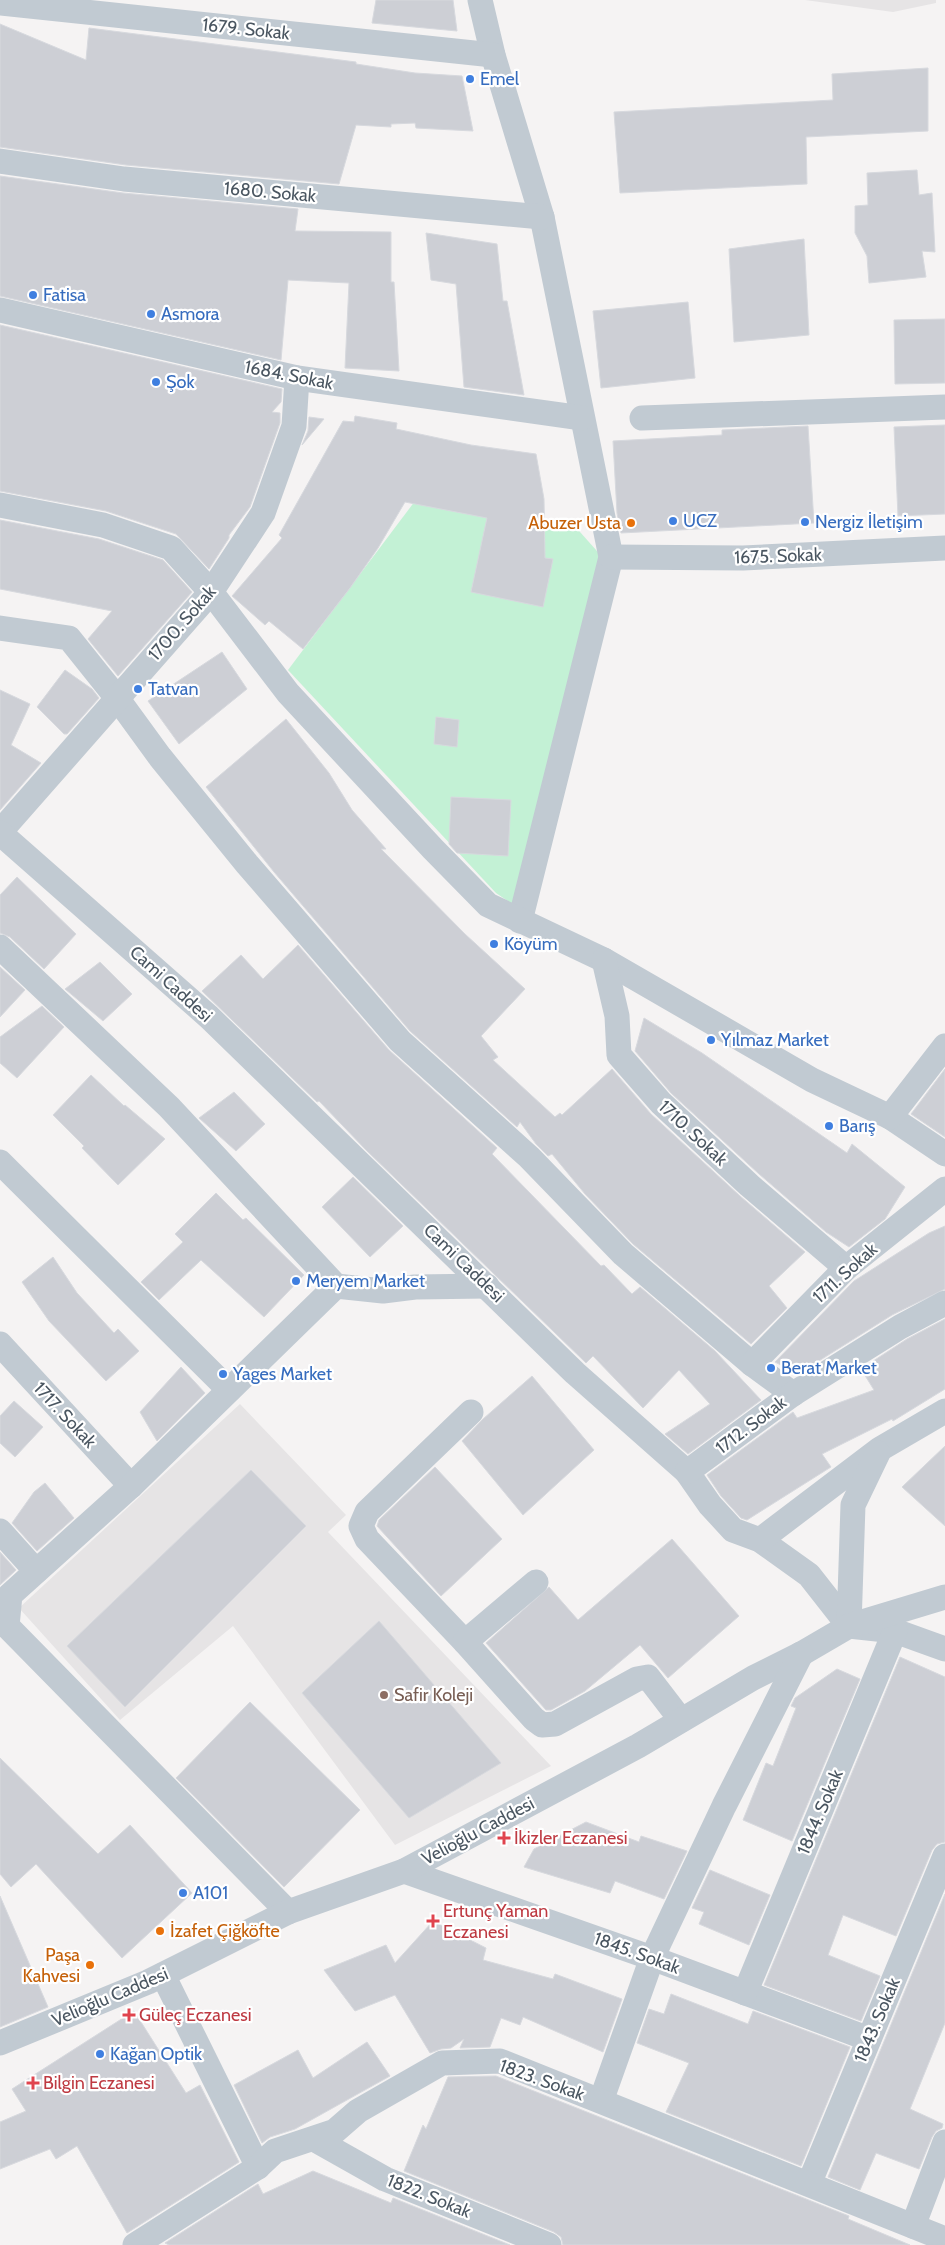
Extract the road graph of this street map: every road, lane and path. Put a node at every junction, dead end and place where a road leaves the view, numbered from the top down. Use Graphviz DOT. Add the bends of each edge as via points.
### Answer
graph roads {
  1 [pos="480,0"];
  2 [pos="0,3"];
  3 [pos="493,55"];
  4 [pos="0,160"];
  5 [pos="542,217"];
  6 [pos="0,310"];
  7 [pos="296,378"];
  8 [pos="945,407"];
  9 [pos="582,418"];
  10 [pos="642,418"];
  11 [pos="0,505"];
  12 [pos="945,548"];
  13 [pos="611,557"];
  14 [pos="211,592"];
  15 [pos="0,628"];
  16 [pos="117,698"];
  17 [pos="0,833"];
  18 [pos="520,921"];
  19 [pos="0,947"];
  20 [pos="604,960"];
  21 [pos="945,1046"];
  22 [pos="890,1117"];
  23 [pos="945,1154"];
  24 [pos="0,1162"];
  25 [pos="945,1189"];
  26 [pos="846,1268"];
  27 [pos="336,1286"];
  28 [pos="487,1286"];
  29 [pos="945,1303"];
  30 [pos="0,1344"];
  31 [pos="752,1364"];
  32 [pos="229,1390"];
  33 [pos="793,1394"];
  34 [pos="945,1411"];
  35 [pos="471,1412"];
  36 [pos="880,1448"];
  37 [pos="687,1472"];
  38 [pos="131,1486"];
  39 [pos="0,1530"];
  40 [pos="760,1540"];
  41 [pos="36,1571"];
  42 [pos="536,1582"];
  43 [pos="945,1597"];
  44 [pos="848,1626"];
  45 [pos="895,1631"];
  46 [pos="465,1642"];
  47 [pos="945,1649"];
  48 [pos="801,1654"];
  49 [pos="681,1720"];
  50 [pos="945,1856"];
  51 [pos="404,1871"];
  52 [pos="288,1912"];
  53 [pos="652,1958"];
  54 [pos="163,1975"];
  55 [pos="745,1993"];
  56 [pos="869,2039"];
  57 [pos="0,2044"];
  58 [pos="601,2101"];
  59 [pos="314,2138"];
  60 [pos="945,2142"];
  61 [pos="258,2167"];
  62 [pos="809,2184"];
  63 [pos="913,2226"];
  64 [pos="945,2239"];
  65 [pos="135,2245"];
  66 [pos="549,2245"];
  1 -- 3 [label="street"];
  2 -- 3 [label="street, 1679. Sokak"];
  3 -- 5 [label="street"];
  4 -- 5 [label="street, 1680. Sokak" via="124,179"];
  5 -- 9 [label="street"];
  6 -- 7 [label="street, 1684. Sokak"];
  7 -- 9 [label="street, 1684. Sokak"];
  7 -- 14 [label="street, 1700. Sokak" via="294,426 264,513"];
  8 -- 10 [label="street"];
  9 -- 13 [label="street"];
  11 -- 14 [label="street" via="103,525 171,548"];
  12 -- 13 [label="street, 1675. Sokak" via="743,558"];
  13 -- 18 [label="street"];
  14 -- 16 [label="street, 1700. Sokak"];
  14 -- 18 [label="street" via="288,693 433,849 488,906"];
  15 -- 16 [label="street" via="69,638"];
  16 -- 17 [label="street, 1700. Sokak"];
  16 -- 31 [label="street" via="160,757 247,864 400,1041 529,1157 622,1254"];
  17 -- 28 [label="street, Cami Caddesi" via="209,1017"];
  18 -- 20 [label="street"];
  19 -- 27 [label="street" via="169,1107"];
  20 -- 22 [label="street" via="812,1080"];
  20 -- 26 [label="street, 1710. Sokak" via="617,1016 619,1055 661,1103 749,1185"];
  21 -- 22 [label="street"];
  22 -- 23 [label="street"];
  24 -- 32 [label="street"];
  25 -- 26 [label="street, 1711. Sokak"];
  26 -- 31 [label="street, 1711. Sokak"];
  27 -- 28 [label="street" via="383,1291"];
  27 -- 32 [label="street"];
  28 -- 37 [label="street, Cami Caddesi" via="575,1373"];
  29 -- 33 [label="street, 1712. Sokak" via="900,1327"];
  30 -- 38 [label="street, 1717. Sokak"];
  31 -- 33 [label="street"];
  32 -- 38 [label="street"];
  33 -- 37 [label="street, 1712. Sokak"];
  34 -- 36 [label="street"];
  35 -- 46 [label="street" via="367,1512 361,1526 367,1538"];
  36 -- 40 [label="street"];
  36 -- 44 [label="street" via="853,1505"];
  37 -- 40 [label="street, Cami Caddesi" via="733,1530"];
  38 -- 41 [label="street"];
  39 -- 41 [label="street"];
  40 -- 44 [label="street, Cami Caddesi" via="810,1575"];
  41 -- 52 [label="street" via="10,1595 7,1626"];
  42 -- 46 [label="street"];
  43 -- 44 [label="street, Velioğlu Caddesi"];
  44 -- 45 [label="street"];
  44 -- 48 [label="street, Velioğlu Caddesi"];
  45 -- 47 [label="street"];
  45 -- 55 [label="street, 1844. Sokak"];
  46 -- 49 [label="street" via="542,1725 555,1724 637,1679 648,1677"];
  48 -- 49 [label="street, Velioğlu Caddesi"];
  48 -- 53 [label="street"];
  49 -- 51 [label="street, Velioğlu Caddesi"];
  50 -- 56 [label="street, 1843. Sokak"];
  51 -- 52 [label="street, Velioğlu Caddesi"];
  51 -- 53 [label="street, 1845. Sokak"];
  52 -- 54 [label="street, Velioğlu Caddesi"];
  53 -- 55 [label="street, 1845. Sokak"];
  53 -- 58 [label="street"];
  54 -- 57 [label="street, Velioğlu Caddesi"];
  54 -- 61 [label="street"];
  55 -- 56 [label="street, 1845. Sokak"];
  56 -- 62 [label="street, 1843. Sokak"];
  58 -- 59 [label="street, 1823. Sokak" via="500,2061 442,2063 358,2111 335,2131"];
  58 -- 62 [label="street, 1823. Sokak"];
  59 -- 61 [label="street, 1823. Sokak" via="275,2151"];
  59 -- 66 [label="street, 1822. Sokak" via="384,2179"];
  60 -- 63 [label="street"];
  61 -- 65 [label="street, 1823. Sokak"];
  62 -- 63 [label="street, 1823. Sokak"];
  63 -- 64 [label="street, 1823. Sokak"];
}
